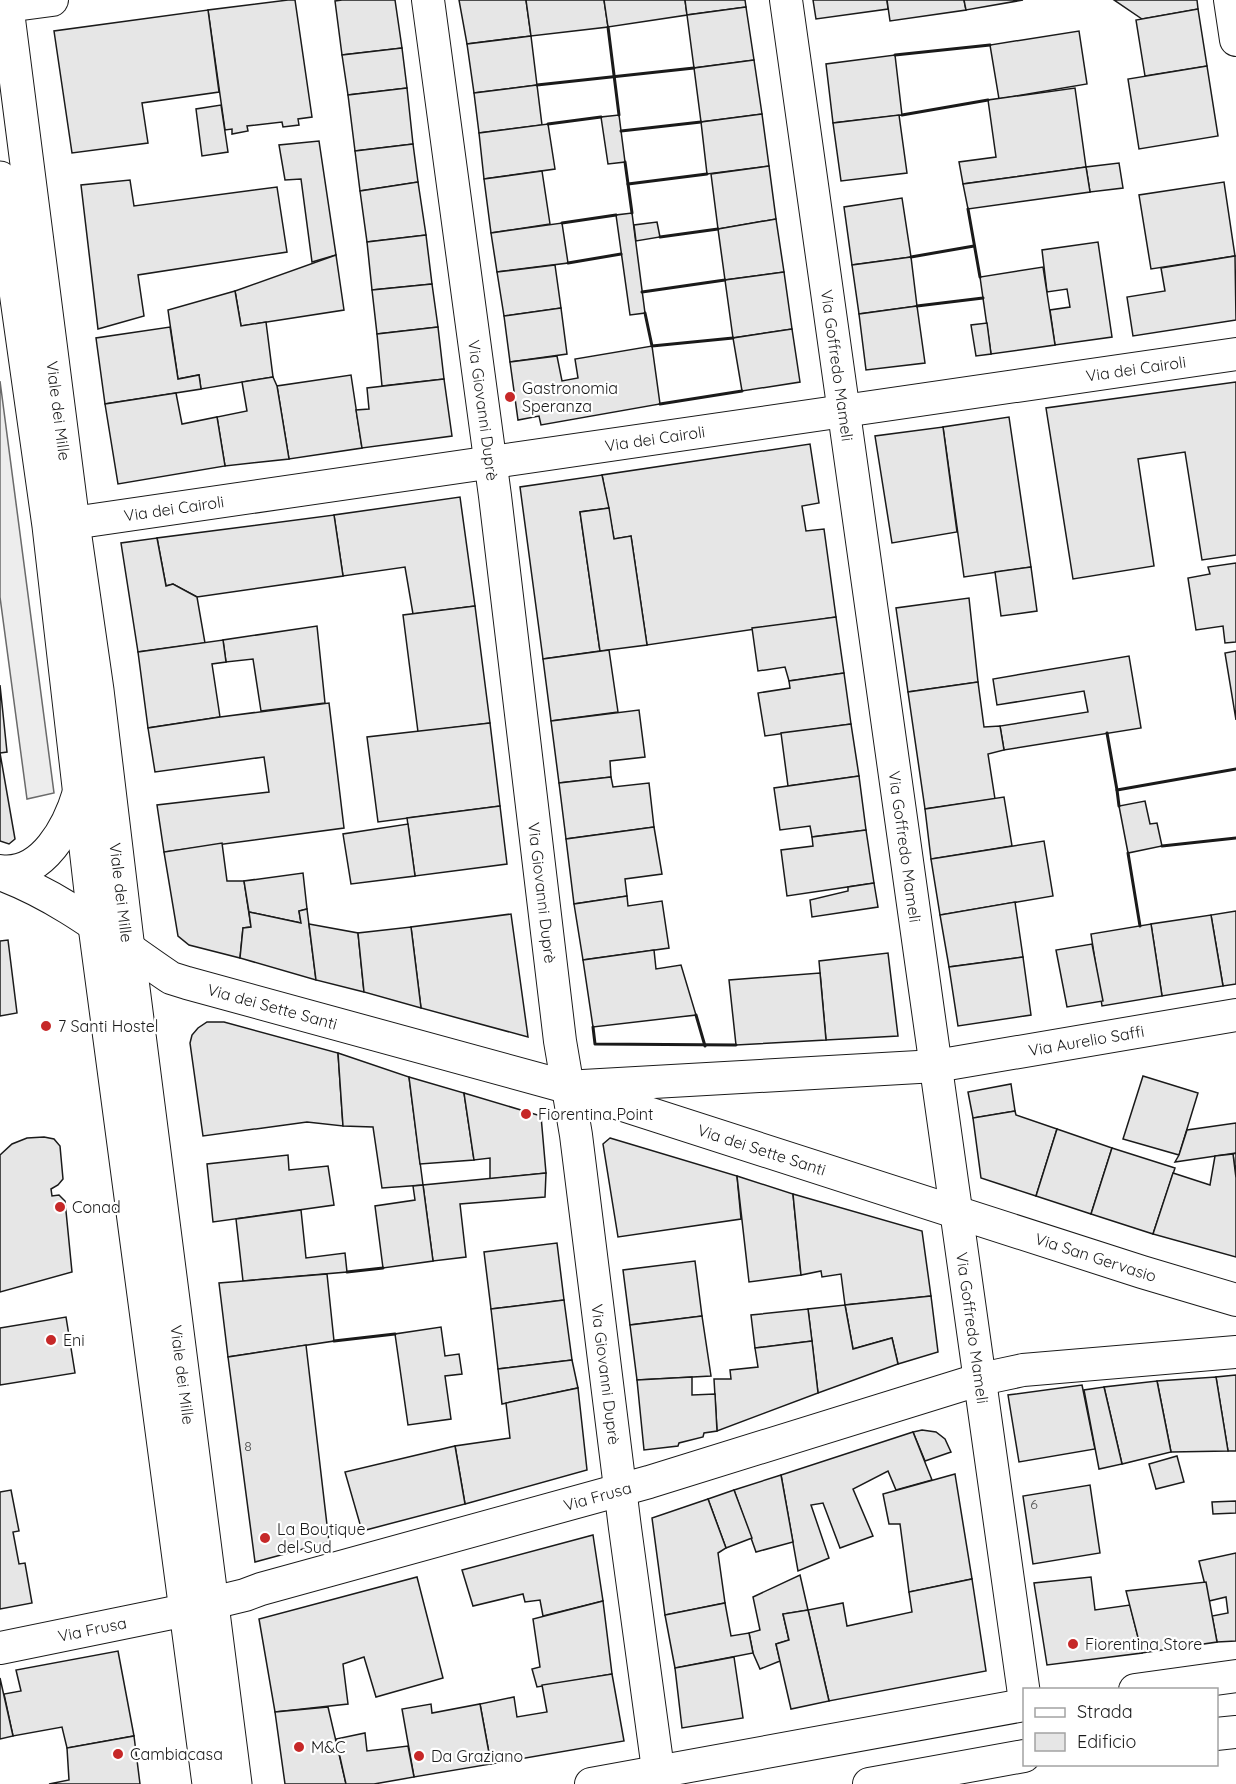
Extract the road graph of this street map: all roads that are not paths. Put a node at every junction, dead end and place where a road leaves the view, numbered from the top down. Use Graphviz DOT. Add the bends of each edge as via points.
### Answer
graph roads {
  1 [pos="52,0"];
  2 [pos="428,0"];
  3 [pos="786,0"];
  4 [pos="1230,0"];
  5 [pos="6,3"];
  6 [pos="1236,40"];
  7 [pos="0,178"];
  8 [pos="1236,354"];
  9 [pos="844,411"];
  10 [pos="490,463"];
  11 [pos="73,523"];
  12 [pos="79,792"];
  13 [pos="0,872"];
  14 [pos="95,926"];
  15 [pos="128,949"];
  16 [pos="1236,1015"];
  17 [pos="936,1066"];
  18 [pos="567,1087"];
  19 [pos="957,1212"];
  20 [pos="1236,1300"];
  21 [pos="1236,1352"];
  22 [pos="981,1379"];
  23 [pos="621,1489"];
  24 [pos="199,1606"];
  25 [pos="0,1648"];
  26 [pos="1236,1676"];
  27 [pos="1023,1688"];
  28 [pos="1143,1688"];
  29 [pos="1023,1705"];
  30 [pos="1236,1732"];
  31 [pos="1218,1734"];
  32 [pos="1023,1756"];
  33 [pos="659,1777"];
  34 [pos="209,1784"];
  35 [pos="235,1784"];
  36 [pos="591,1784"];
  37 [pos="869,1784"];
  1 -- 5 [label="street"];
  2 -- 10 [label="street, Via Giovanni Duprè"];
  3 -- 9 [label="street, Via Goffredo Mameli"];
  4 -- 6 [label="street"];
  5 -- 11 [label="street, Viale dei Mille"];
  7 -- 12 [label="street, Viale dei Mille" via="49,526"];
  8 -- 9 [label="street, Via dei Cairoli"];
  9 -- 10 [label="street, Via dei Cairoli"];
  9 -- 17 [label="street, Via Goffredo Mameli"];
  10 -- 11 [label="street, Via dei Cairoli"];
  10 -- 18 [label="street, Via Giovanni Duprè"];
  11 -- 15 [label="street, Viale dei Mille"];
  12 -- 13 [label="street, Via dei Sette Santi" via="66,828 53,845 34,863"];
  12 -- 14 [label="street, Viale dei Mille"];
  13 -- 14 [label="street, Via dei Sette Santi" via="50,896"];
  14 -- 15 [label="street, Via dei Sette Santi"];
  14 -- 24 [label="street, Viale dei Mille"];
  15 -- 18 [label="street, Via dei Sette Santi" via="171,978"];
  15 -- 24 [label="street, Viale dei Mille"];
  16 -- 17 [label="street, Via Aurelio Saffi"];
  17 -- 18 [label="street, Via dei Sette Santi"];
  17 -- 19 [label="street, Via Goffredo Mameli"];
  18 -- 19 [label="street, Via dei Sette Santi"];
  18 -- 23 [label="street, Via Giovanni Duprè"];
  19 -- 20 [label="street, Via San Gervasio"];
  19 -- 22 [label="street, Via Goffredo Mameli"];
  21 -- 22 [label="street" via="1023,1370"];
  22 -- 23 [label="street, Via Frusa"];
  22 -- 27 [label="street, Via Goffredo Mameli"];
  23 -- 24 [label="street, Via Frusa"];
  23 -- 33 [label="street, Via Giovanni Duprè"];
  24 -- 25 [label="street, Via Frusa"];
  24 -- 34 [label="street, Viale dei Mille"];
  24 -- 35 [label="street, Viale dei Mille"];
  26 -- 28 [label="street"];
  29 -- 33 [label="street"];
  30 -- 31 [label="street"];
  32 -- 37 [label="street"];
  33 -- 36 [label="street"];
}
